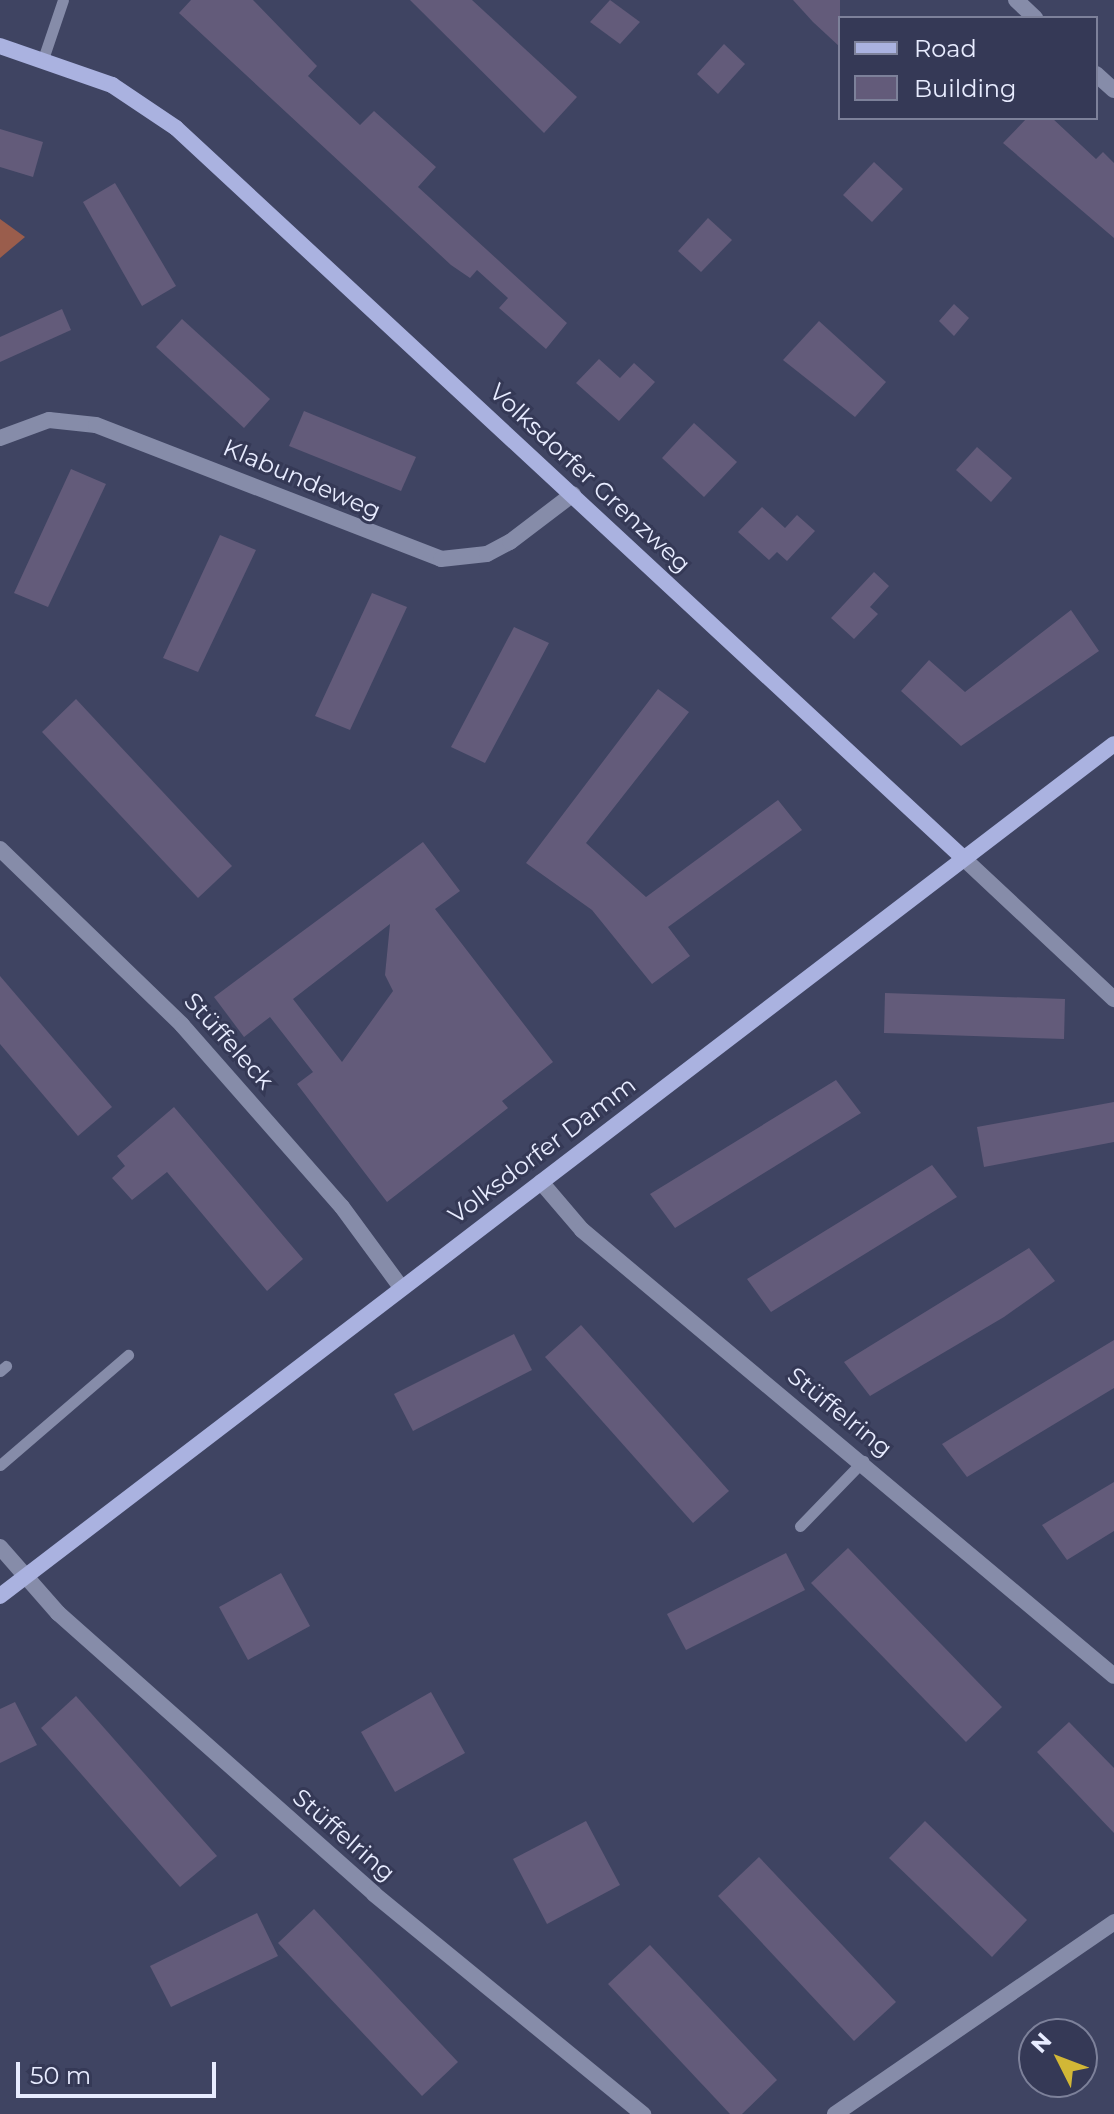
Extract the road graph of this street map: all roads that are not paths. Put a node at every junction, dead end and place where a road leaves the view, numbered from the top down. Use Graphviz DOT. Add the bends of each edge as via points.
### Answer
graph roads {
  1 [pos="63,0"];
  2 [pos="1016,0"];
  3 [pos="1033,16"];
  4 [pos="0,46"];
  5 [pos="43,59"];
  6 [pos="1098,76"];
  7 [pos="1114,90"];
  8 [pos="0,438"];
  9 [pos="573,494"];
  10 [pos="1114,744"];
  11 [pos="2,854"];
  12 [pos="960,855"];
  13 [pos="1114,999"];
  14 [pos="541,1182"];
  15 [pos="400,1286"];
  16 [pos="128,1355"];
  17 [pos="863,1461"];
  18 [pos="0,1465"];
  19 [pos="800,1526"];
  20 [pos="0,1547"];
  21 [pos="25,1577"];
  22 [pos="0,1596"];
  23 [pos="1114,1676"];
  24 [pos="1114,1922"];
  25 [pos="643,2114"];
  26 [pos="835,2114"];
  1 -- 5 [label="lane"];
  2 -- 3 [label="street"];
  4 -- 5 [label="main road, Volksdorfer Grenzweg"];
  5 -- 9 [label="main road, Volksdorfer Grenzweg" via="112,85 176,128"];
  6 -- 7 [label="street"];
  8 -- 9 [label="street, Klabundeweg" via="49,420 96,425 441,559 498,548"];
  9 -- 12 [label="main road, Volksdorfer Grenzweg"];
  10 -- 12 [label="main road, Volksdorfer Damm"];
  11 -- 15 [label="street, Stüffeleck" via="182,1025 342,1207"];
  12 -- 13 [label="street, Volksdorfer Grenzweg"];
  12 -- 14 [label="main road, Volksdorfer Damm"];
  14 -- 15 [label="main road, Volksdorfer Damm"];
  14 -- 17 [label="street, Stüffelring" via="582,1230"];
  15 -- 21 [label="main road, Volksdorfer Damm"];
  16 -- 18 [label="lane"];
  17 -- 19 [label="lane"];
  17 -- 23 [label="street, Stüffelring"];
  20 -- 21 [label="street, Stüffelring"];
  21 -- 22 [label="main road, Volksdorfer Damm"];
  21 -- 25 [label="street, Stüffelring" via="374,1894"];
  24 -- 26 [label="street"];
}
